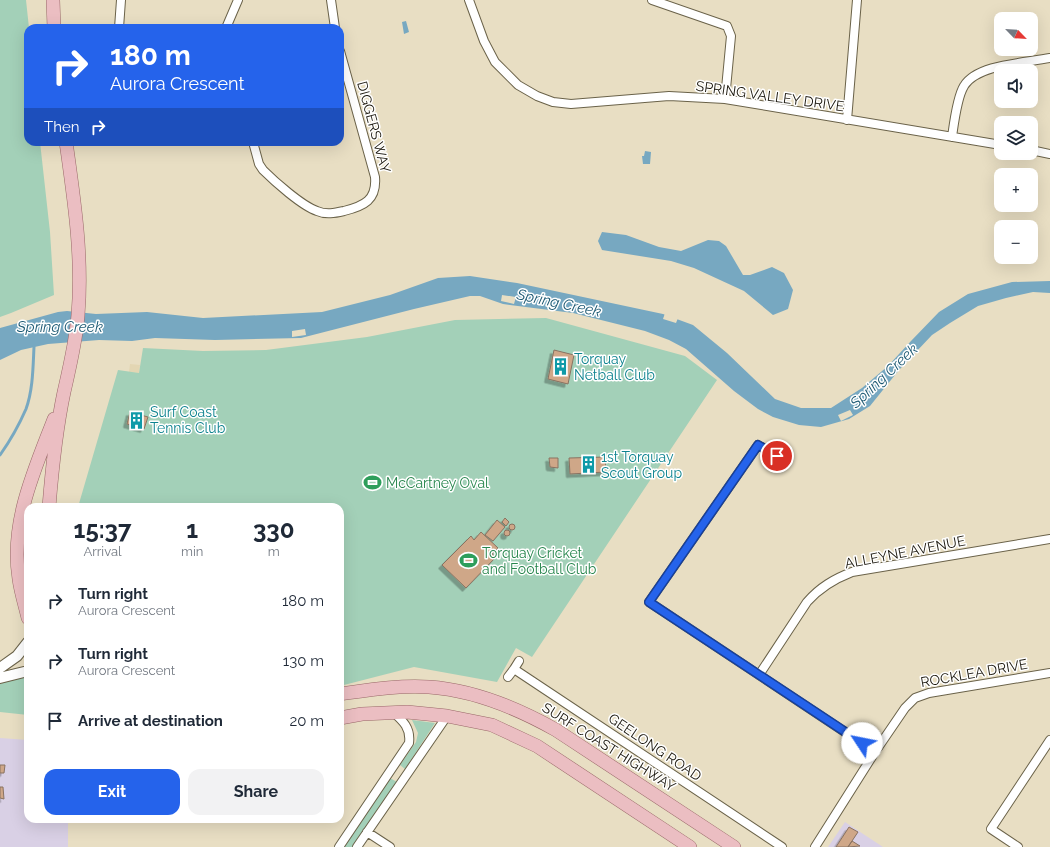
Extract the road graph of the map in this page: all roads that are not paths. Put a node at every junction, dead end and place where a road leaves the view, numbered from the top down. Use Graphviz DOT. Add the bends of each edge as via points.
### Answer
graph roads {
  1 [pos="53,0"];
  2 [pos="121,0"];
  3 [pos="238,0"];
  4 [pos="331,0"];
  5 [pos="469,0"];
  6 [pos="652,0"];
  7 [pos="857,0"];
  8 [pos="54,24"];
  9 [pos="119,24"];
  10 [pos="228,24"];
  11 [pos="334,24"];
  12 [pos="1050,58"];
  13 [pos="344,65"];
  14 [pos="726,100"];
  15 [pos="847,120"];
  16 [pos="952,137"];
  17 [pos="994,144"];
  18 [pos="67,146"];
  19 [pos="254,146"];
  20 [pos="1038,151"];
  21 [pos="1050,154"];
  22 [pos="64,393"];
  23 [pos="777,456"];
  24 [pos="24,503"];
  25 [pos="49,503"];
  26 [pos="24,504"];
  27 [pos="1050,540"];
  28 [pos="24,603"];
  29 [pos="24,647"];
  30 [pos="519,661"];
  31 [pos="0,668"];
  32 [pos="514,669"];
  33 [pos="24,672"];
  34 [pos="1050,673"];
  35 [pos="759,674"];
  36 [pos="508,677"];
  37 [pos="0,678"];
  38 [pos="344,693"];
  39 [pos="393,712"];
  40 [pos="447,716"];
  41 [pos="344,717"];
  42 [pos="1050,740"];
  43 [pos="875,752"];
  44 [pos="391,770"];
  45 [pos="405,777"];
  46 [pos="368,832"];
  47 [pos="339,847"];
  48 [pos="357,847"];
  49 [pos="390,847"];
  50 [pos="690,847"];
  51 [pos="734,847"];
  52 [pos="782,847"];
  53 [pos="815,847"];
  54 [pos="1018,847"];
  1 -- 8 [label="main road"];
  2 -- 9 [label="street"];
  3 -- 10 [label="street"];
  4 -- 11 [label="street"];
  5 -- 14 [label="street, SPRING VALLEY DRIVE" via="494,62 518,85 545,100 571,104 669,96"];
  6 -- 14 [label="street" via="727,26 731,36"];
  7 -- 15 [label="street"];
  12 -- 16 [label="street" via="988,69 973,76 961,93"];
  13 -- 19 [label="street, DIGGERS WAY" via="375,177 376,184 370,199 351,209 331,213 316,211 263,170"];
  14 -- 15 [label="street, SPRING VALLEY DRIVE"];
  15 -- 16 [label="street, SPRING VALLEY DRIVE"];
  16 -- 17 [label="street, SPRING VALLEY DRIVE"];
  18 -- 22 [label="main road" via="80,257 74,350"];
  20 -- 21 [label="street"];
  22 -- 24 [label="main road"];
  22 -- 25 [label="main road"];
  23 -- 35 [label="street" via="758,445 649,602"];
  26 -- 28 [label="main road" via="17,550 20,588"];
  27 -- 35 [label="street, ALLEYNE AVENUE" via="852,572 838,578 816,592"];
  29 -- 31 [label="street" via="17,656"];
  30 -- 32 [label="street"];
  32 -- 36 [label="street"];
  32 -- 52 [label="street, GEELONG ROAD"];
  33 -- 37 [label="street"];
  34 -- 43 [label="street, ROCKLEA DRIVE" via="929,693 915,698"];
  35 -- 43 [label="street"];
  38 -- 51 [label="main road, SURF COAST HIGHWAY" via="391,687 428,687 452,690 497,702 528,714"];
  39 -- 40 [label="main road"];
  39 -- 41 [label="main road"];
  39 -- 44 [label="street" via="403,721 410,737 409,743"];
  40 -- 45 [label="street"];
  40 -- 50 [label="main road" via="492,725 537,746"];
  42 -- 54 [label="street" via="991,829"];
  43 -- 53 [label="street, ROCKLEA DRIVE"];
  44 -- 45 [label="street"];
  44 -- 47 [label="street"];
  45 -- 46 [label="street"];
  46 -- 48 [label="street"];
  46 -- 49 [label="street"];
}
